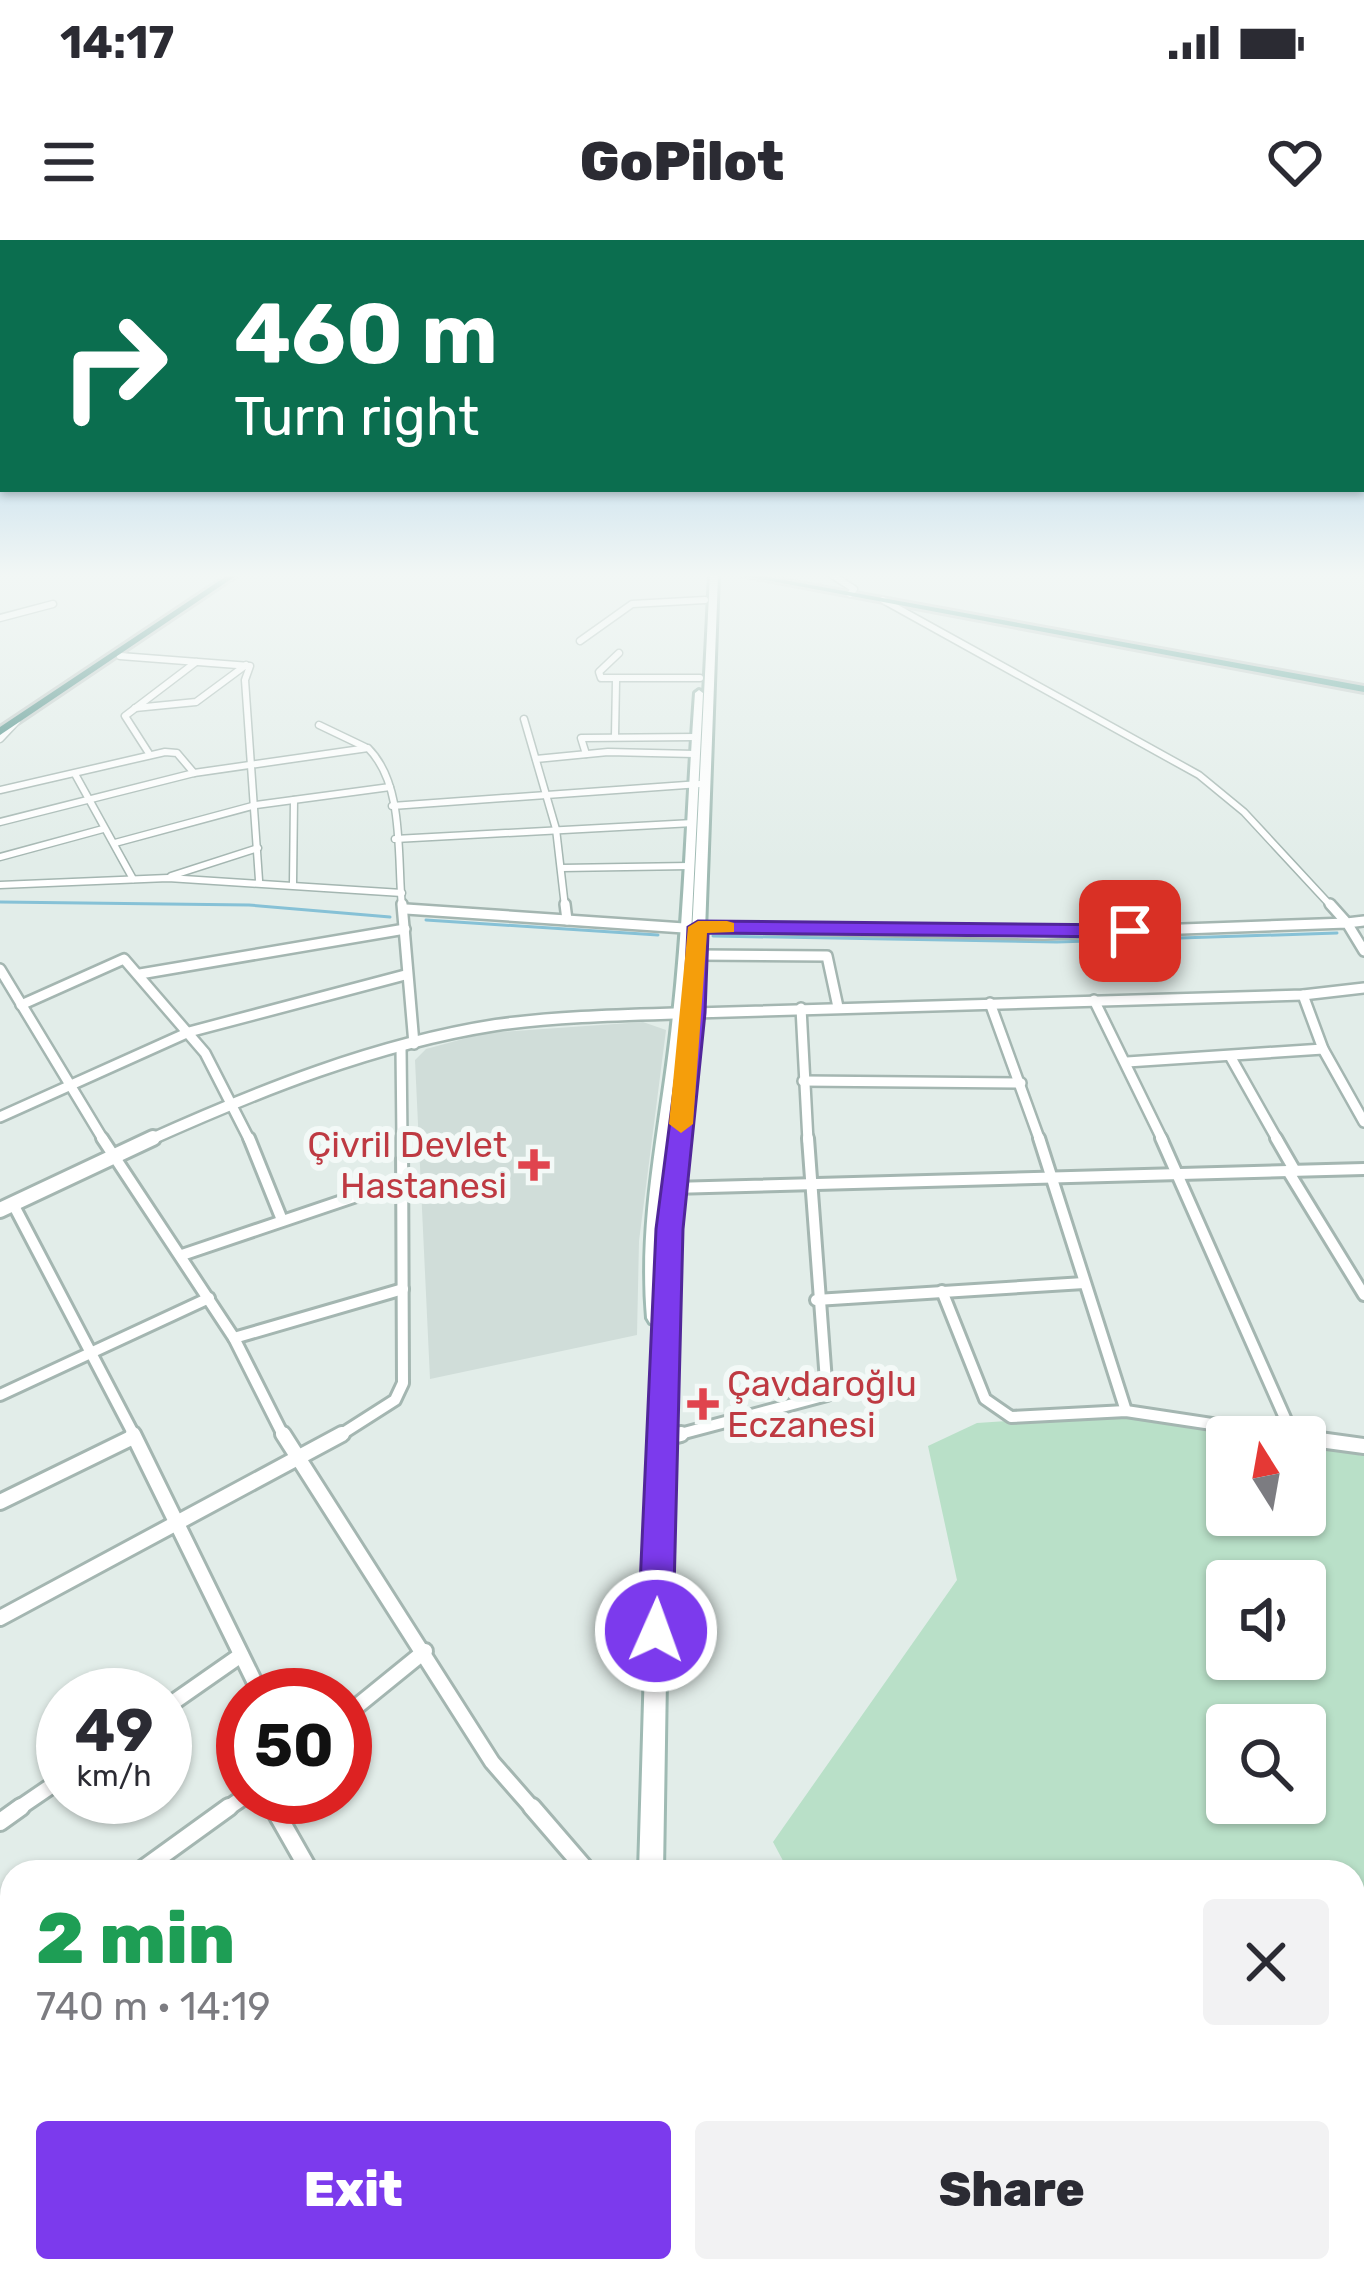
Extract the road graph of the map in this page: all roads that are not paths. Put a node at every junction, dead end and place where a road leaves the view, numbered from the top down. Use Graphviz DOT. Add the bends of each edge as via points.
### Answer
graph roads {
  1 [pos="77,670"];
  2 [pos="97,670"];
  3 [pos="185,670"];
  4 [pos="239,670"];
  5 [pos="246,670"];
  6 [pos="601,670"];
  7 [pos="701,670"];
  8 [pos="707,670"];
  9 [pos="1010,670"];
  10 [pos="1263,670"];
  11 [pos="700,678"];
  12 [pos="616,681"];
  13 [pos="1364,689"];
  14 [pos="135,708"];
  15 [pos="524,719"];
  16 [pos="0,721"];
  17 [pos="319,724"];
  18 [pos="0,735"];
  19 [pos="615,736"];
  20 [pos="696,737"];
  21 [pos="368,748"];
  22 [pos="586,754"];
  23 [pos="695,754"];
  24 [pos="150,755"];
  25 [pos="536,759"];
  26 [pos="253,764"];
  27 [pos="194,773"];
  28 [pos="75,774"];
  29 [pos="699,784"];
  30 [pos="390,787"];
  31 [pos="0,790"];
  32 [pos="545,791"];
  33 [pos="88,800"];
  34 [pos="294,800"];
  35 [pos="256,805"];
  36 [pos="392,806"];
  37 [pos="0,822"];
  38 [pos="693,823"];
  39 [pos="103,829"];
  40 [pos="556,829"];
  41 [pos="395,839"];
  42 [pos="116,843"];
  43 [pos="258,848"];
  44 [pos="0,857"];
  45 [pos="690,866"];
  46 [pos="561,868"];
  47 [pos="168,878"];
  48 [pos="133,879"];
  49 [pos="260,880"];
  50 [pos="293,883"];
  51 [pos="0,885"];
  52 [pos="402,893"];
  53 [pos="406,909"];
  54 [pos="567,920"];
  55 [pos="1364,921"];
  56 [pos="1347,923"];
  57 [pos="691,927"];
  58 [pos="406,929"];
  59 [pos="1360,937"];
  60 [pos="1364,951"];
  61 [pos="698,955"];
  62 [pos="0,969"];
  63 [pos="140,974"];
  64 [pos="405,975"];
  65 [pos="4,988"];
  66 [pos="1364,988"];
  67 [pos="1347,991"];
  68 [pos="1303,994"];
  69 [pos="1364,999"];
  70 [pos="1094,1000"];
  71 [pos="990,1003"];
  72 [pos="21,1005"];
  73 [pos="838,1007"];
  74 [pos="801,1008"];
  75 [pos="687,1014"];
  76 [pos="189,1032"];
  77 [pos="408,1046"];
  78 [pos="1323,1049"];
  79 [pos="1230,1056"];
  80 [pos="1126,1062"];
  81 [pos="803,1081"];
  82 [pos="1021,1083"];
  83 [pos="68,1088"];
  84 [pos="238,1104"];
  85 [pos="0,1117"];
  86 [pos="1364,1122"];
  87 [pos="115,1155"];
  88 [pos="1364,1168"];
  89 [pos="1292,1171"];
  90 [pos="1179,1174"];
  91 [pos="1054,1178"];
  92 [pos="404,1180"];
  93 [pos="808,1185"];
  94 [pos="672,1187"];
  95 [pos="7,1207"];
  96 [pos="281,1220"];
  97 [pos="182,1255"];
  98 [pos="1084,1283"];
  99 [pos="403,1288"];
  100 [pos="942,1291"];
  101 [pos="1364,1295"];
  102 [pos="209,1298"];
  103 [pos="815,1300"];
  104 [pos="234,1338"];
  105 [pos="92,1351"];
  106 [pos="662,1354"];
  107 [pos="0,1395"];
  108 [pos="1126,1411"];
  109 [pos="1289,1416"];
  110 [pos="1206,1423"];
  111 [pos="133,1437"];
  112 [pos="660,1439"];
  113 [pos="1326,1441"];
  114 [pos="1364,1446"];
  115 [pos="297,1462"];
  116 [pos="0,1502"];
  117 [pos="176,1528"];
  118 [pos="0,1618"];
  119 [pos="425,1651"];
  120 [pos="241,1655"];
  121 [pos="248,1668"];
  122 [pos="192,1689"];
  123 [pos="372,1694"];
  124 [pos="36,1797"];
  125 [pos="216,1817"];
  126 [pos="0,1822"];
  127 [pos="282,1824"];
  128 [pos="156,1860"];
  129 [pos="303,1860"];
  130 [pos="578,1860"];
  131 [pos="650,1860"];
  1 -- 16 [label="highway"];
  2 -- 18 [label="highway"];
  3 -- 14 [label="street"];
  4 -- 14 [label="street" via="195,706"];
  5 -- 26 [label="street"];
  6 -- 12 [label="street" via="601,678"];
  7 -- 11 [label="main road"];
  8 -- 29 [label="main road"];
  9 -- 56 [label="street" via="1199,775"];
  10 -- 13 [label="main road"];
  11 -- 12 [label="street"];
  11 -- 20 [label="main road"];
  12 -- 19 [label="street"];
  14 -- 24 [label="street" via="125,716"];
  15 -- 25 [label="street"];
  17 -- 21 [label="street"];
  19 -- 20 [label="street"];
  19 -- 22 [label="street" via="580,738"];
  20 -- 23 [label="main road"];
  21 -- 26 [label="street"];
  21 -- 30 [label="street" via="385,765"];
  22 -- 23 [label="street"];
  22 -- 25 [label="street"];
  23 -- 29 [label="main road"];
  24 -- 27 [label="street" via="177,753"];
  24 -- 28 [label="street"];
  25 -- 32 [label="street"];
  26 -- 27 [label="street"];
  26 -- 35 [label="street"];
  27 -- 33 [label="street"];
  28 -- 31 [label="street"];
  28 -- 33 [label="street"];
  29 -- 32 [label="street"];
  29 -- 38 [label="main road"];
  29 -- 57 [label="main road"];
  30 -- 34 [label="street"];
  30 -- 36 [label="street"];
  32 -- 36 [label="street"];
  32 -- 40 [label="street"];
  33 -- 37 [label="street"];
  33 -- 39 [label="street"];
  34 -- 35 [label="street"];
  34 -- 50 [label="street"];
  35 -- 42 [label="street"];
  35 -- 43 [label="street"];
  36 -- 41 [label="street"];
  38 -- 40 [label="street"];
  38 -- 45 [label="main road"];
  39 -- 42 [label="street"];
  39 -- 44 [label="street"];
  40 -- 41 [label="street"];
  40 -- 46 [label="street"];
  41 -- 52 [label="street"];
  42 -- 48 [label="street"];
  43 -- 47 [label="street"];
  43 -- 49 [label="street"];
  45 -- 46 [label="street"];
  45 -- 57 [label="main road"];
  46 -- 54 [label="street"];
  47 -- 48 [label="street"];
  47 -- 49 [label="street"];
  48 -- 51 [label="street"];
  49 -- 50 [label="street"];
  50 -- 52 [label="street"];
  52 -- 53 [label="street"];
  53 -- 54 [label="street"];
  53 -- 58 [label="street"];
  54 -- 57 [label="street"];
  55 -- 56 [label="street"];
  56 -- 57 [label="street" via="1044,934"];
  56 -- 59 [label="street"];
  57 -- 61 [label="main road"];
  57 -- 75 [label="main road"];
  58 -- 63 [label="street"];
  58 -- 64 [label="street"];
  59 -- 60 [label="street"];
  61 -- 73 [label="street" via="827,956"];
  61 -- 75 [label="main road"];
  62 -- 65 [label="street"];
  63 -- 72 [label="street" via="124,959"];
  63 -- 76 [label="street"];
  64 -- 76 [label="street"];
  64 -- 77 [label="street"];
  65 -- 72 [label="street"];
  66 -- 67 [label="street"];
  67 -- 68 [label="street"];
  67 -- 69 [label="street"];
  68 -- 70 [label="street"];
  68 -- 78 [label="street"];
  70 -- 71 [label="street"];
  70 -- 80 [label="street"];
  71 -- 73 [label="street"];
  71 -- 82 [label="street"];
  72 -- 83 [label="street"];
  73 -- 74 [label="street"];
  74 -- 75 [label="street"];
  74 -- 81 [label="street"];
  75 -- 77 [label="street" via="523,1022"];
  75 -- 94 [label="main road"];
  75 -- 106 [label="main road" via="657,1180 651,1282"];
  76 -- 83 [label="street"];
  76 -- 84 [label="street"];
  77 -- 84 [label="street"];
  77 -- 92 [label="street"];
  78 -- 79 [label="street"];
  78 -- 86 [label="street"];
  79 -- 80 [label="street"];
  79 -- 89 [label="street"];
  80 -- 90 [label="street"];
  81 -- 82 [label="street"];
  81 -- 93 [label="street"];
  82 -- 91 [label="street"];
  83 -- 85 [label="street"];
  83 -- 87 [label="street"];
  84 -- 87 [label="street"];
  84 -- 96 [label="street"];
  87 -- 95 [label="street"];
  87 -- 97 [label="street"];
  88 -- 89 [label="street"];
  89 -- 90 [label="street"];
  89 -- 101 [label="street"];
  90 -- 91 [label="street"];
  90 -- 109 [label="street" via="1236,1315"];
  91 -- 93 [label="street"];
  91 -- 98 [label="street"];
  92 -- 96 [label="street"];
  92 -- 99 [label="street"];
  93 -- 94 [label="street"];
  93 -- 103 [label="street"];
  94 -- 106 [label="main road"];
  95 -- 105 [label="street"];
  96 -- 97 [label="street"];
  97 -- 102 [label="street"];
  98 -- 100 [label="street"];
  98 -- 108 [label="street"];
  99 -- 104 [label="street"];
  99 -- 115 [label="street" via="400,1392"];
  100 -- 103 [label="street"];
  100 -- 108 [label="street" via="996,1410 1011,1418"];
  102 -- 104 [label="street"];
  102 -- 105 [label="street"];
  103 -- 112 [label="street" via="827,1395"];
  104 -- 115 [label="street"];
  105 -- 107 [label="street"];
  105 -- 111 [label="street"];
  106 -- 112 [label="main road"];
  108 -- 110 [label="street"];
  111 -- 116 [label="street"];
  111 -- 117 [label="street"];
  112 -- 131 [label="main road"];
  113 -- 114 [label="street"];
  115 -- 117 [label="street"];
  115 -- 119 [label="street"];
  117 -- 118 [label="street"];
  117 -- 120 [label="street"];
  119 -- 123 [label="street"];
  119 -- 130 [label="street" via="492,1762"];
  120 -- 121 [label="street"];
  120 -- 122 [label="street"];
  124 -- 126 [label="street"];
  125 -- 128 [label="street"];
  127 -- 129 [label="street"];
}
